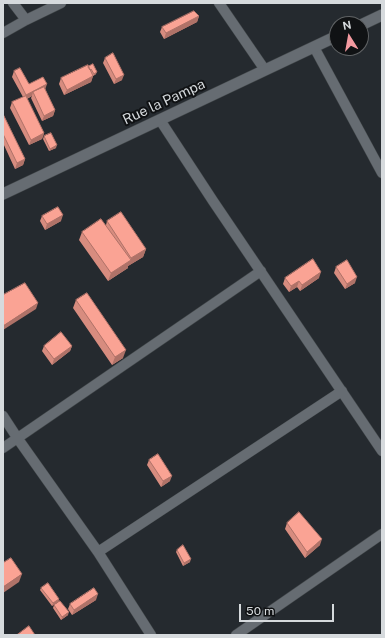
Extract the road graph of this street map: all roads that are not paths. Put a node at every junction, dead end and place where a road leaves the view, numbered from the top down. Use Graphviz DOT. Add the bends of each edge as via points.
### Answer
graph roads {
  1 [pos="13,3"];
  2 [pos="61,3"];
  3 [pos="219,3"];
  4 [pos="382,15"];
  5 [pos="26,20"];
  6 [pos="369,21"];
  7 [pos="3,32"];
  8 [pos="329,40"];
  9 [pos="314,47"];
  10 [pos="265,70"];
  11 [pos="160,120"];
  12 [pos="382,173"];
  13 [pos="3,194"];
  14 [pos="261,271"];
  15 [pos="342,390"];
  16 [pos="3,416"];
  17 [pos="18,439"];
  18 [pos="3,448"];
  19 [pos="382,451"];
  20 [pos="382,534"];
  21 [pos="98,552"];
  22 [pos="151,635"];
  23 [pos="236,635"];
  1 -- 5 [label="street"];
  2 -- 5 [label="street"];
  3 -- 10 [label="street"];
  4 -- 6 [label="street"];
  5 -- 7 [label="street"];
  8 -- 9 [label="street, Rue la Pampa"];
  9 -- 10 [label="street, Rue la Pampa"];
  9 -- 12 [label="street"];
  10 -- 11 [label="street, Rue la Pampa"];
  11 -- 13 [label="street, Rue la Pampa"];
  11 -- 14 [label="street"];
  14 -- 15 [label="street"];
  14 -- 17 [label="street"];
  15 -- 19 [label="street"];
  15 -- 21 [label="street"];
  16 -- 17 [label="street"];
  17 -- 18 [label="street"];
  17 -- 21 [label="street"];
  20 -- 23 [label="street"];
  21 -- 22 [label="street"];
}
